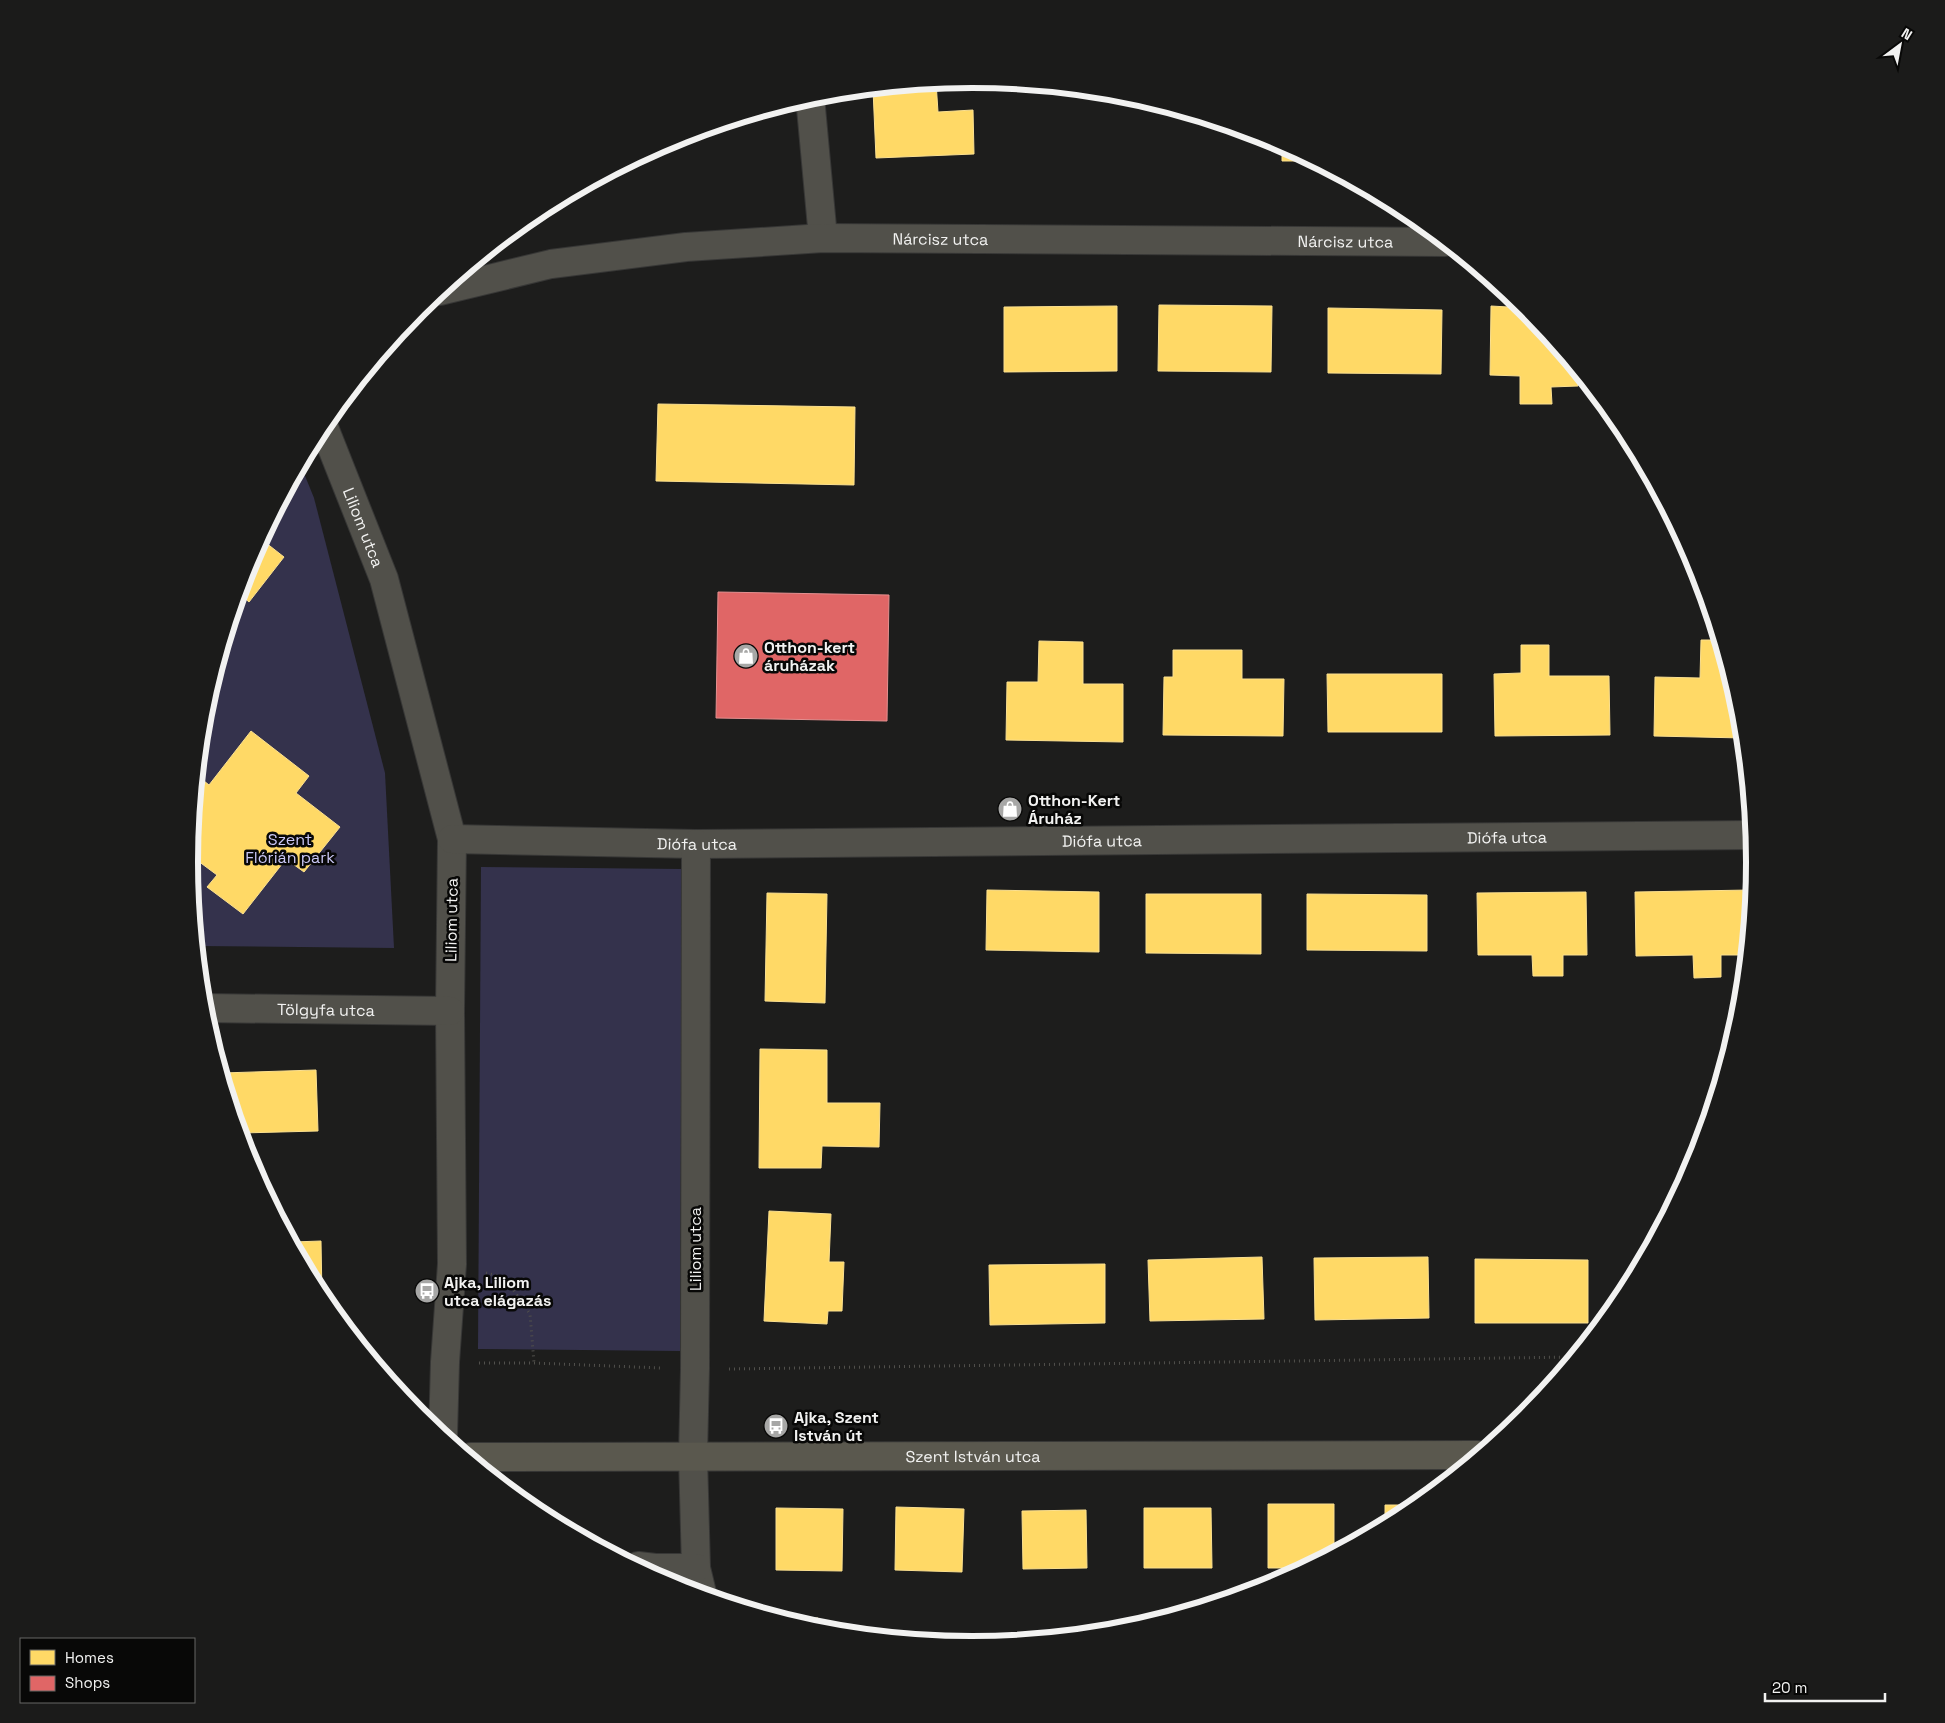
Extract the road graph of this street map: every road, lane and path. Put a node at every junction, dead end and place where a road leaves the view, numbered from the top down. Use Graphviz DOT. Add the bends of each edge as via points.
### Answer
graph roads {
  1 [pos="811,105"];
  2 [pos="823,238"];
  3 [pos="1435,241"];
  4 [pos="454,288"];
  5 [pos="327,435"];
  6 [pos="1745,835"];
  7 [pos="452,839"];
  8 [pos="696,844"];
  9 [pos="212,1008"];
  10 [pos="450,1011"];
  11 [pos="452,1264"];
  12 [pos="1567,1357"];
  13 [pos="445,1362"];
  14 [pos="534,1363"];
  15 [pos="695,1369"];
  16 [pos="443,1426"];
  17 [pos="1469,1455"];
  18 [pos="693,1456"];
  19 [pos="479,1457"];
  20 [pos="668,1573"];
  21 [pos="699,1581"];
  1 -- 2 [label="street"];
  2 -- 3 [label="street, Nárcisz utca"];
  2 -- 4 [label="street, Nárcisz utca" via="686,248 551,264"];
  5 -- 7 [label="street, Liliom utca" via="384,579"];
  6 -- 8 [label="street, Diófa utca"];
  7 -- 8 [label="street, Diófa utca"];
  7 -- 10 [label="street, Liliom utca"];
  8 -- 15 [label="street, Liliom utca"];
  9 -- 10 [label="street, Tölgyfa utca"];
  10 -- 11 [label="street, Liliom utca"];
  11 -- 13 [label="street, Liliom utca"];
  11 -- 14 [label="path" via="505,1278 530,1314"];
  12 -- 15 [label="path"];
  13 -- 14 [label="path"];
  13 -- 16 [label="street, Liliom utca"];
  14 -- 15 [label="path"];
  15 -- 18 [label="street, Liliom utca"];
  17 -- 18 [label="main road, Szent István utca"];
  18 -- 19 [label="main road, Szent István utca"];
  18 -- 21 [label="street, Liliom utca"];
  20 -- 21 [label="street"];
}
